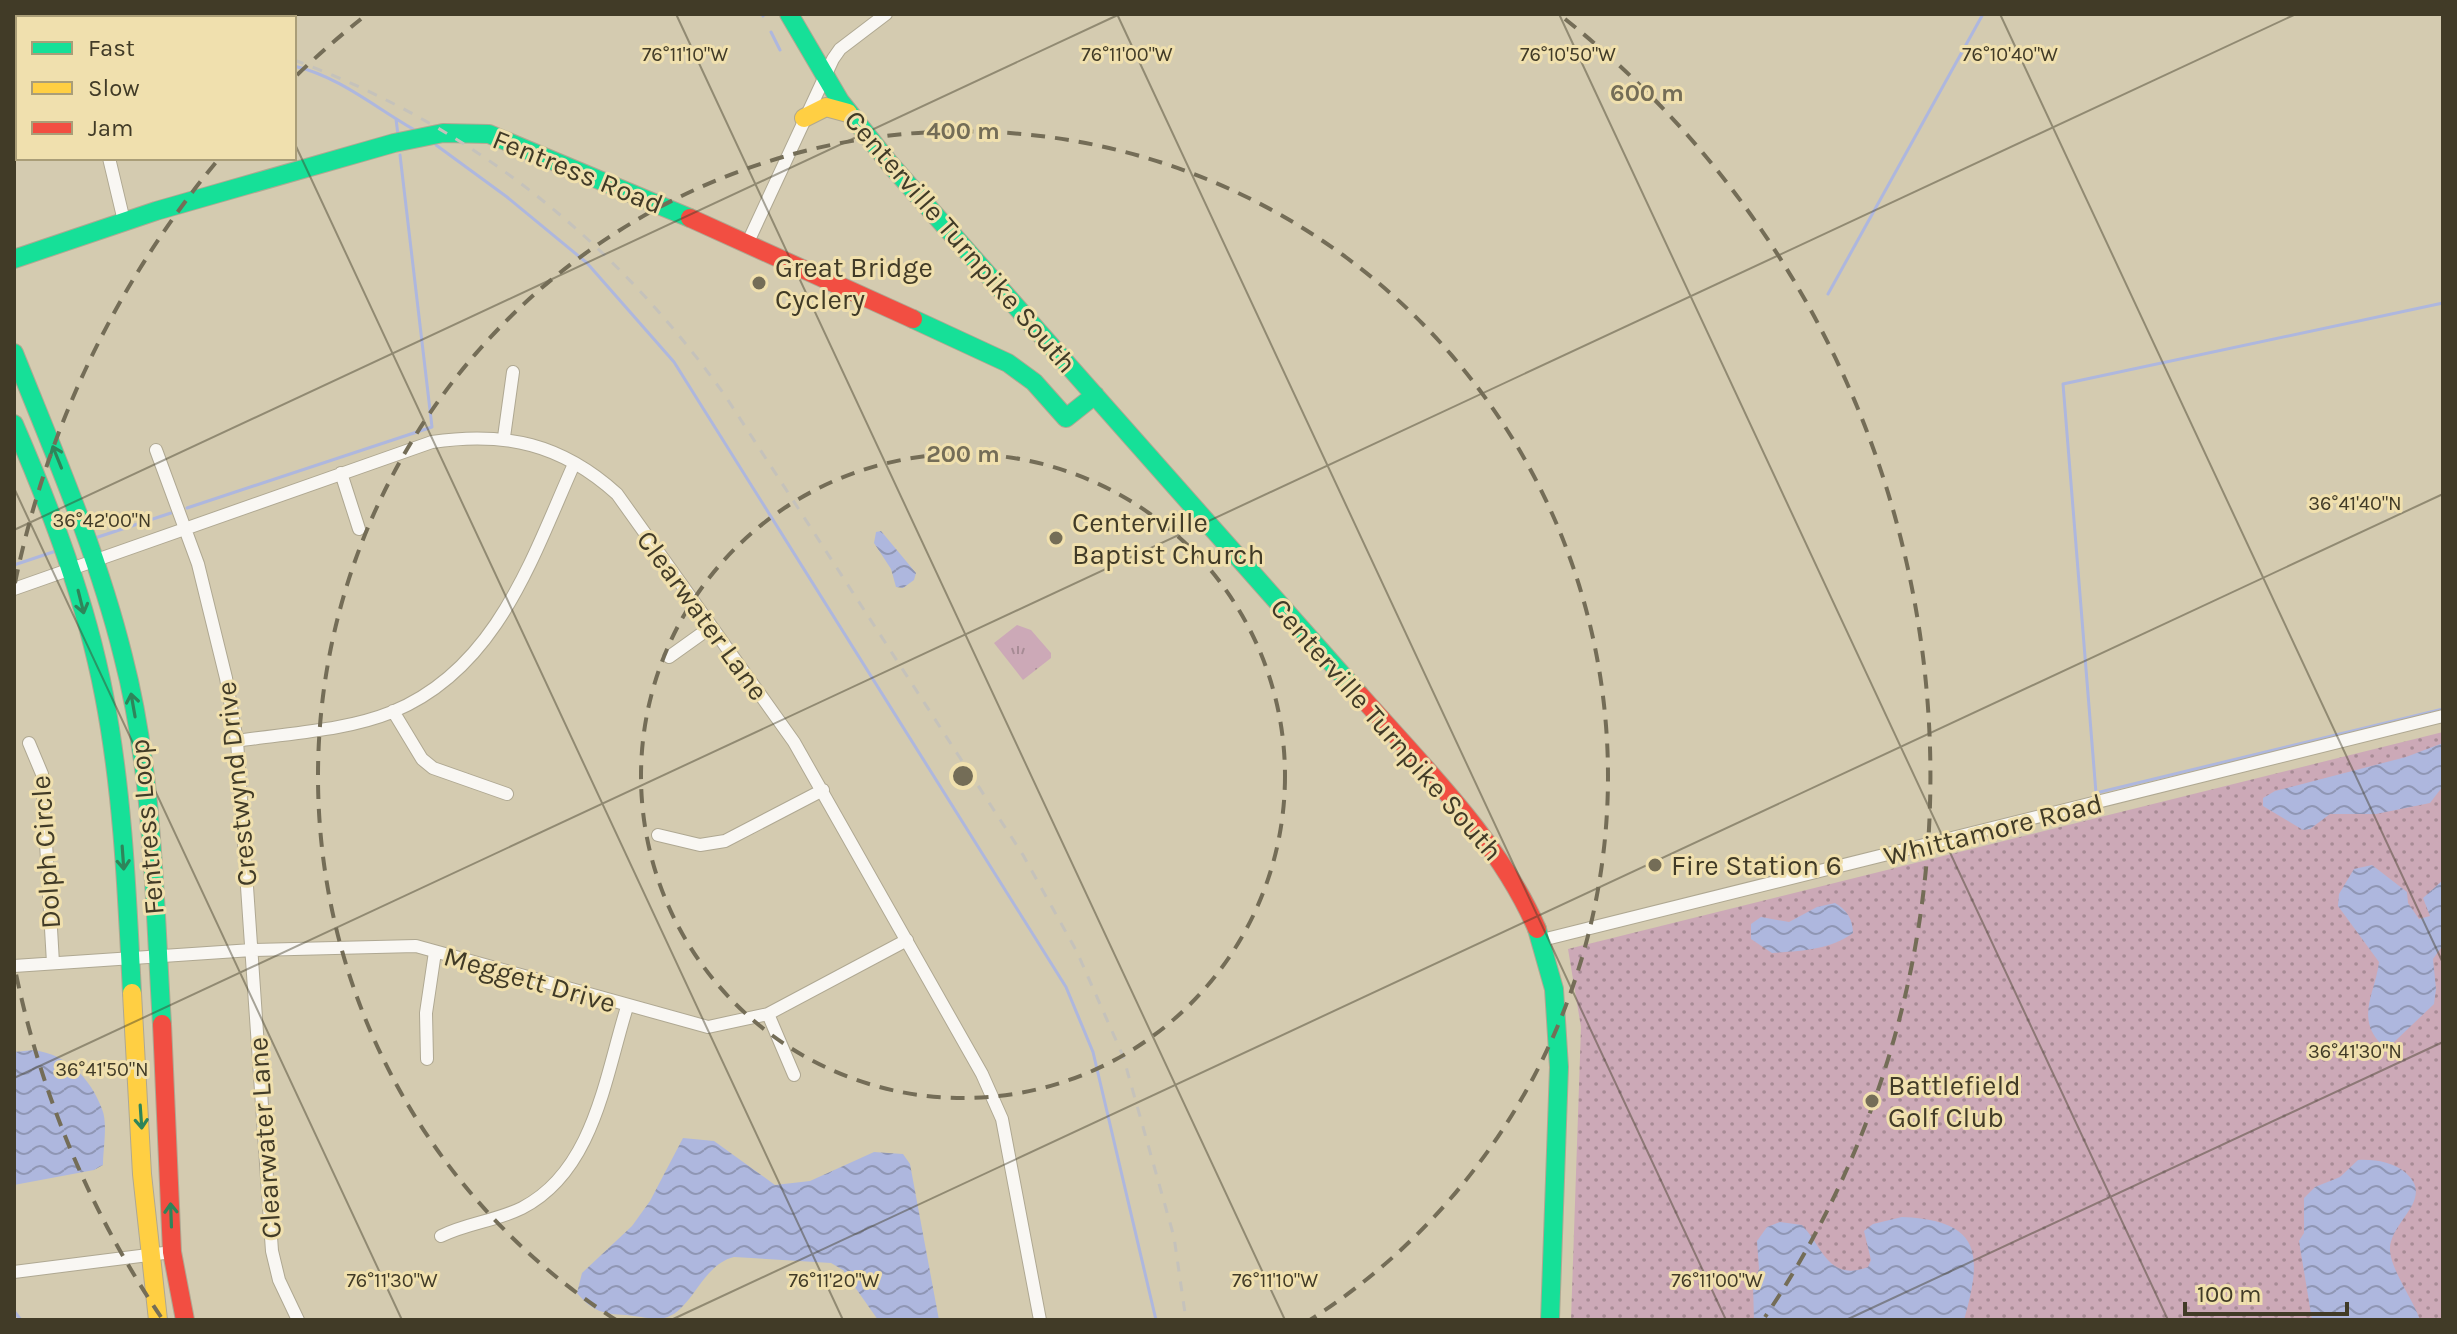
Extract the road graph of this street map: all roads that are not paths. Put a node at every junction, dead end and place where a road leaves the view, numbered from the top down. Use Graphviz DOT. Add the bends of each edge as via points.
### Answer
graph roads {
  1 [pos="789,14"];
  2 [pos="886,14"];
  3 [pos="823,75"];
  4 [pos="848,113"];
  5 [pos="804,118"];
  6 [pos="109,160"];
  7 [pos="124,221"];
  8 [pos="748,242"];
  9 [pos="14,259"];
  10 [pos="14,353"];
  11 [pos="513,372"];
  12 [pos="1095,395"];
  13 [pos="14,424"];
  14 [pos="504,437"];
  15 [pos="156,450"];
  16 [pos="574,464"];
  17 [pos="341,473"];
  18 [pos="185,528"];
  19 [pos="359,529"];
  20 [pos="96,560"];
  21 [pos="73,570"];
  22 [pos="14,589"];
  23 [pos="711,627"];
  24 [pos="669,657"];
  25 [pos="393,711"];
  26 [pos="2443,716"];
  27 [pos="237,741"];
  28 [pos="29,743"];
  29 [pos="823,790"];
  30 [pos="507,794"];
  31 [pos="658,835"];
  32 [pos="907,940"];
  33 [pos="1542,940"];
  34 [pos="252,950"];
  35 [pos="435,952"];
  36 [pos="158,957"];
  37 [pos="131,959"];
  38 [pos="53,963"];
  39 [pos="14,966"];
  40 [pos="627,1007"];
  41 [pos="768,1014"];
  42 [pos="427,1059"];
  43 [pos="794,1075"];
  44 [pos="441,1236"];
  45 [pos="172,1252"];
  46 [pos="148,1257"];
  47 [pos="14,1272"];
  48 [pos="158,1320"];
  49 [pos="185,1320"];
  50 [pos="298,1320"];
  51 [pos="1040,1320"];
  52 [pos="1550,1320"];
  1 -- 3 [label="street, Centerville Turnpike South"];
  2 -- 3 [label="street" via="840,49"];
  3 -- 4 [label="street, Centerville Turnpike South"];
  3 -- 5 [label="street"];
  4 -- 5 [label="street" via="826,107"];
  4 -- 12 [label="street, Centerville Turnpike South"];
  5 -- 8 [label="street"];
  6 -- 7 [label="street"];
  7 -- 8 [label="street, Fentress Road" via="420,138 471,131 530,150"];
  7 -- 9 [label="street, Fentress Road"];
  8 -- 12 [label="street, Fentress Road" via="1018,368 1066,418"];
  20 -- 10 [label="street, Fentress Loop, one-way"];
  11 -- 14 [label="street"];
  12 -- 33 [label="street, Centerville Turnpike South" via="1459,808 1510,874"];
  13 -- 21 [label="street, Fentress Loop"];
  14 -- 16 [label="street, Clearwater Lane" via="547,449"];
  14 -- 17 [label="street, Clearwater Lane" via="432,442"];
  15 -- 18 [label="street, Crestwynd Drive"];
  16 -- 23 [label="street, Clearwater Lane" via="617,494"];
  16 -- 25 [label="street" via="500,620 448,678"];
  17 -- 18 [label="street, Clearwater Lane"];
  17 -- 19 [label="street"];
  18 -- 20 [label="street, Clearwater Lane"];
  18 -- 27 [label="street, Crestwynd Drive" via="213,620"];
  20 -- 21 [label="street, Clearwater Lane"];
  36 -- 20 [label="street, Fentress Loop, one-way" via="145,768 124,658"];
  21 -- 22 [label="street, Clearwater Lane"];
  21 -- 37 [label="street, Fentress Loop, one-way" via="110,733"];
  23 -- 24 [label="street"];
  23 -- 29 [label="street, Clearwater Lane"];
  25 -- 27 [label="street" via="357,723"];
  25 -- 30 [label="street" via="433,768"];
  26 -- 33 [label="street, Whittamore Road"];
  27 -- 34 [label="street, Crestwynd Drive"];
  28 -- 38 [label="street, Dolph Circle" via="42,774"];
  29 -- 31 [label="street" via="725,841 700,845"];
  29 -- 32 [label="street, Clearwater Lane"];
  32 -- 41 [label="street, Meggett Drive"];
  32 -- 51 [label="street, Clearwater Lane" via="1002,1119"];
  33 -- 52 [label="street, Centerville Turnpike South" via="1558,1026"];
  34 -- 35 [label="street, Meggett Drive" via="416,946"];
  34 -- 36 [label="street, Meggett Drive"];
  34 -- 50 [label="street, Clearwater Lane" via="272,1251"];
  35 -- 40 [label="street, Meggett Drive"];
  35 -- 42 [label="street" via="426,1013"];
  36 -- 37 [label="street, Meggett Drive"];
  45 -- 36 [label="street, Fentress Loop, one-way"];
  37 -- 38 [label="street, Meggett Drive"];
  37 -- 46 [label="street, Fentress Loop, one-way"];
  38 -- 39 [label="street, Meggett Drive"];
  40 -- 41 [label="street, Meggett Drive" via="708,1027"];
  40 -- 44 [label="street" via="592,1121 573,1163 522,1208"];
  41 -- 43 [label="street"];
  45 -- 46 [label="street"];
  45 -- 49 [label="street, Fentress Loop"];
  46 -- 47 [label="street"];
  46 -- 48 [label="street, Fentress Loop"];
}
